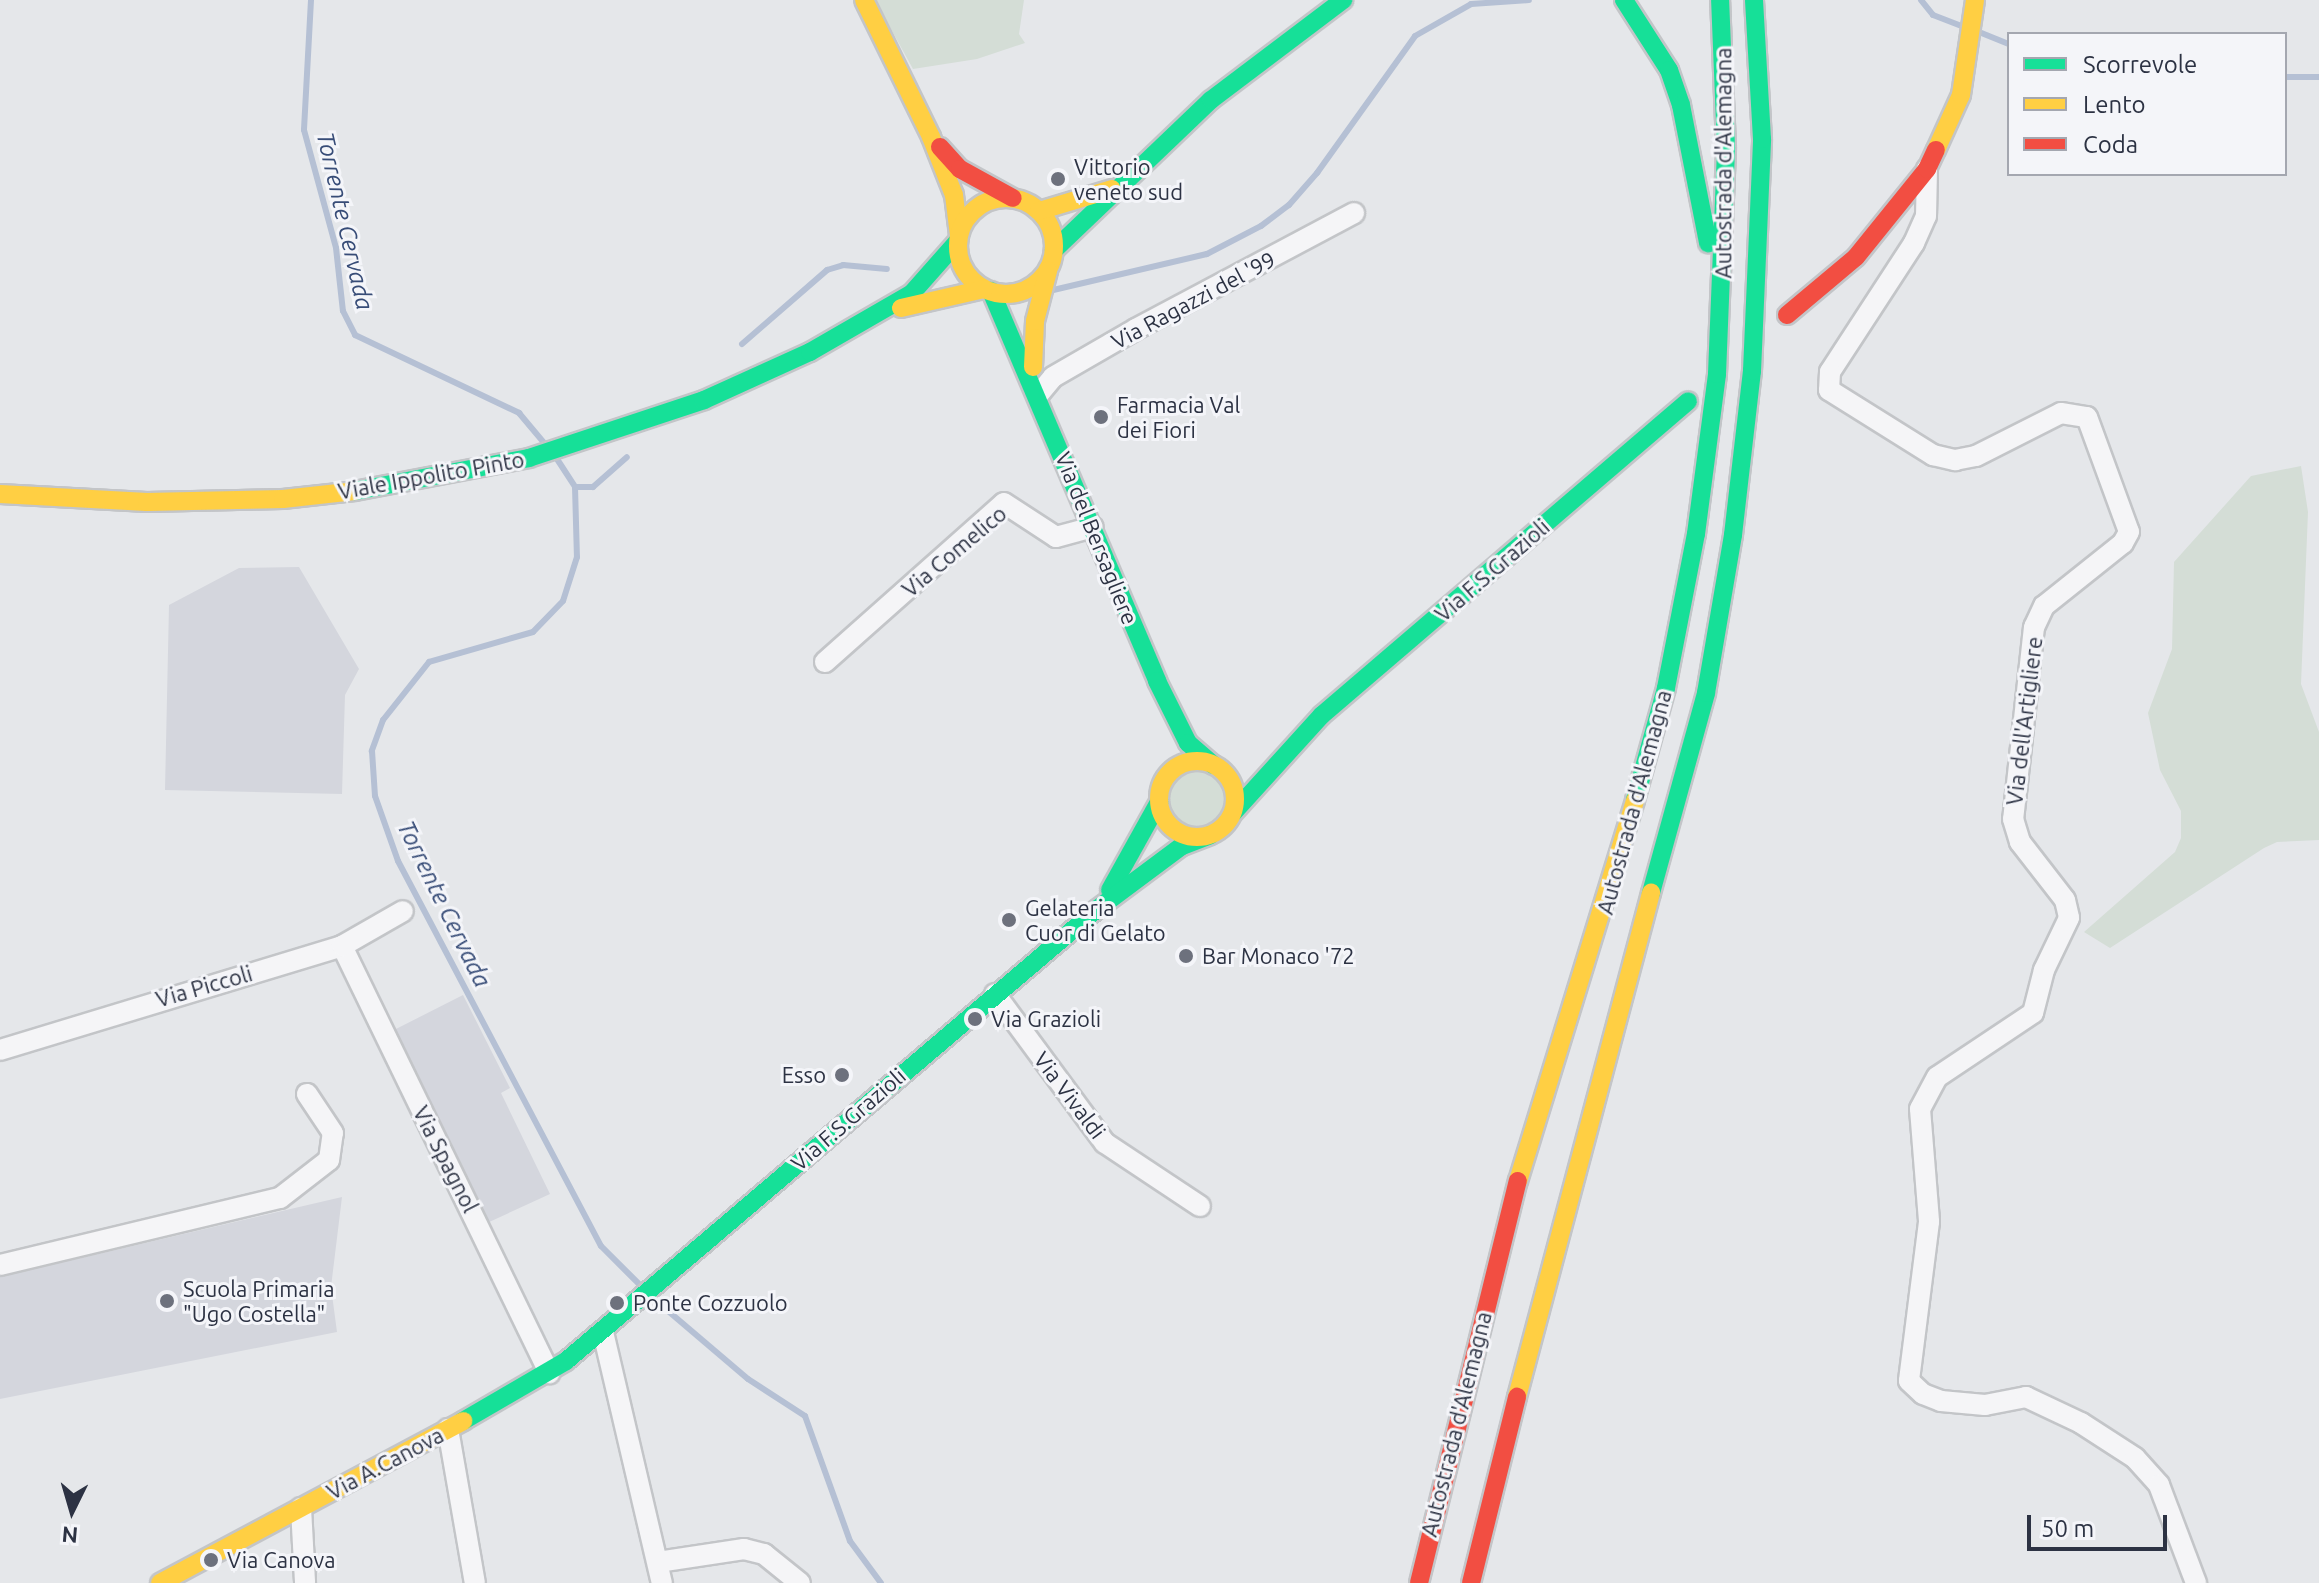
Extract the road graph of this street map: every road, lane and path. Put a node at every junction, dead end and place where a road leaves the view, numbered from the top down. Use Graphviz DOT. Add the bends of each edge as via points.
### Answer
graph roads {
  1 [pos="864,0"];
  2 [pos="1343,0"];
  3 [pos="1624,0"];
  4 [pos="1720,0"];
  5 [pos="1754,0"];
  6 [pos="1975,0"];
  7 [pos="931,137"];
  8 [pos="1927,169"];
  9 [pos="1114,189"];
  10 [pos="1013,198"];
  11 [pos="1039,211"];
  12 [pos="1354,213"];
  13 [pos="958,238"];
  14 [pos="1052,258"];
  15 [pos="987,290"];
  16 [pos="881,314"];
  17 [pos="1787,315"];
  18 [pos="1717,374"];
  19 [pos="1038,395"];
  20 [pos="1688,401"];
  21 [pos="0,494"];
  22 [pos="1093,527"];
  23 [pos="825,662"];
  24 [pos="1157,681"];
  25 [pos="1296,739"];
  26 [pos="1217,767"];
  27 [pos="1163,782"];
  28 [pos="1159,802"];
  29 [pos="1233,813"];
  30 [pos="1210,835"];
  31 [pos="1096,910"];
  32 [pos="403,911"];
  33 [pos="342,946"];
  34 [pos="995,994"];
  35 [pos="0,1050"];
  36 [pos="307,1094"];
  37 [pos="1200,1206"];
  38 [pos="0,1265"];
  39 [pos="603,1332"];
  40 [pos="549,1373"];
  41 [pos="448,1429"];
  42 [pos="301,1508"];
  43 [pos="658,1562"];
  44 [pos="162,1582"];
  45 [pos="305,1583"];
  46 [pos="475,1583"];
  47 [pos="662,1583"];
  48 [pos="800,1583"];
  49 [pos="1419,1583"];
  50 [pos="1471,1583"];
  51 [pos="2196,1583"];
  1 -- 7 [label="main road"];
  2 -- 9 [label="main road" via="1211,100"];
  3 -- 18 [label="main road" via="1669,70 1681,105 1710,260"];
  4 -- 18 [label="main road, Autostrada d'Alemagna" via="1726,147"];
  5 -- 50 [label="main road, Autostrada d'Alemagna" via="1762,139 1757,309 1733,535 1706,693 1559,1227"];
  6 -- 8 [label="main road" via="1969,56 1952,121"];
  7 -- 10 [label="main road" via="960,169"];
  7 -- 13 [label="main road" via="954,195"];
  8 -- 17 [label="main road" via="1865,247"];
  8 -- 51 [label="street, Via dell'Artigliere" via="1927,208 1914,243 1830,372 1829,390 1933,455 1955,460 1976,456 2061,413 2087,417 2129,532 2123,543 2044,606 2034,627 2013,819 2020,842 2065,900 2069,918 2044,970 2033,1013 1937,1077 1920,1109 1929,1222 1909,1381 1941,1401 1985,1405 2026,1397 2126,1452 2159,1485"];
  9 -- 11 [label="main road"];
  9 -- 14 [label="main road"];
  10 -- 11 [label="main road"];
  10 -- 13 [label="main road" via="982,203"];
  11 -- 14 [label="main road" via="1048,222"];
  12 -- 19 [label="street, Via Ragazzi del '99" via="1136,329 1053,377"];
  13 -- 15 [label="main road" via="960,262"];
  13 -- 16 [label="main road, Viale Ippolito Pinto" via="930,275"];
  14 -- 15 [label="main road" via="1029,288"];
  14 -- 19 [label="main road, Via del Bersagliere" via="1032,341"];
  15 -- 16 [label="main road, Viale Ippolito Pinto"];
  15 -- 19 [label="main road, Via del Bersagliere"];
  16 -- 21 [label="main road, Viale Ippolito Pinto" via="744,384 571,446 395,486 283,499 147,502"];
  18 -- 49 [label="main road, Autostrada d'Alemagna" via="1696,534 1666,688 1605,910 1506,1220"];
  19 -- 22 [label="main road, Via del Bersagliere"];
  20 -- 25 [label="main road, Via F.S.Grazioli"];
  22 -- 23 [label="street, Via Comelico" via="1056,537 1004,503"];
  22 -- 24 [label="main road, Via del Bersagliere"];
  24 -- 26 [label="main road, Via del Bersagliere" via="1188,743"];
  24 -- 27 [label="main road, Via del Bersagliere" via="1167,748"];
  25 -- 26 [label="main road, Via F.S.Grazioli" via="1248,766"];
  25 -- 29 [label="main road, Via F.S.Grazioli"];
  26 -- 27 [label="main road" via="1190,762"];
  26 -- 29 [label="main road" via="1235,793"];
  27 -- 28 [label="main road"];
  28 -- 30 [label="main road" via="1176,831"];
  28 -- 31 [label="main road, Via F.S.Grazioli" via="1130,862"];
  29 -- 30 [label="main road"];
  30 -- 31 [label="main road, Via F.S.Grazioli" via="1182,846"];
  31 -- 34 [label="main road, Via F.S.Grazioli"];
  32 -- 33 [label="street, Via Piccoli"];
  33 -- 35 [label="street, Via Piccoli"];
  33 -- 40 [label="street, Via Spagnol"];
  34 -- 37 [label="street, Via Vivaldi" via="1105,1143"];
  34 -- 39 [label="main road, Via F.S.Grazioli"];
  36 -- 38 [label="street" via="333,1133 329,1160 280,1198"];
  39 -- 40 [label="main road, Via A.Canova"];
  39 -- 43 [label="street" via="624,1438"];
  40 -- 41 [label="main road, Via A.Canova"];
  41 -- 42 [label="main road, Via A.Canova"];
  41 -- 46 [label="street"];
  42 -- 44 [label="main road, Via A.Canova"];
  42 -- 45 [label="street"];
  43 -- 47 [label="street"];
  43 -- 48 [label="street" via="744,1549 764,1554"];
}
